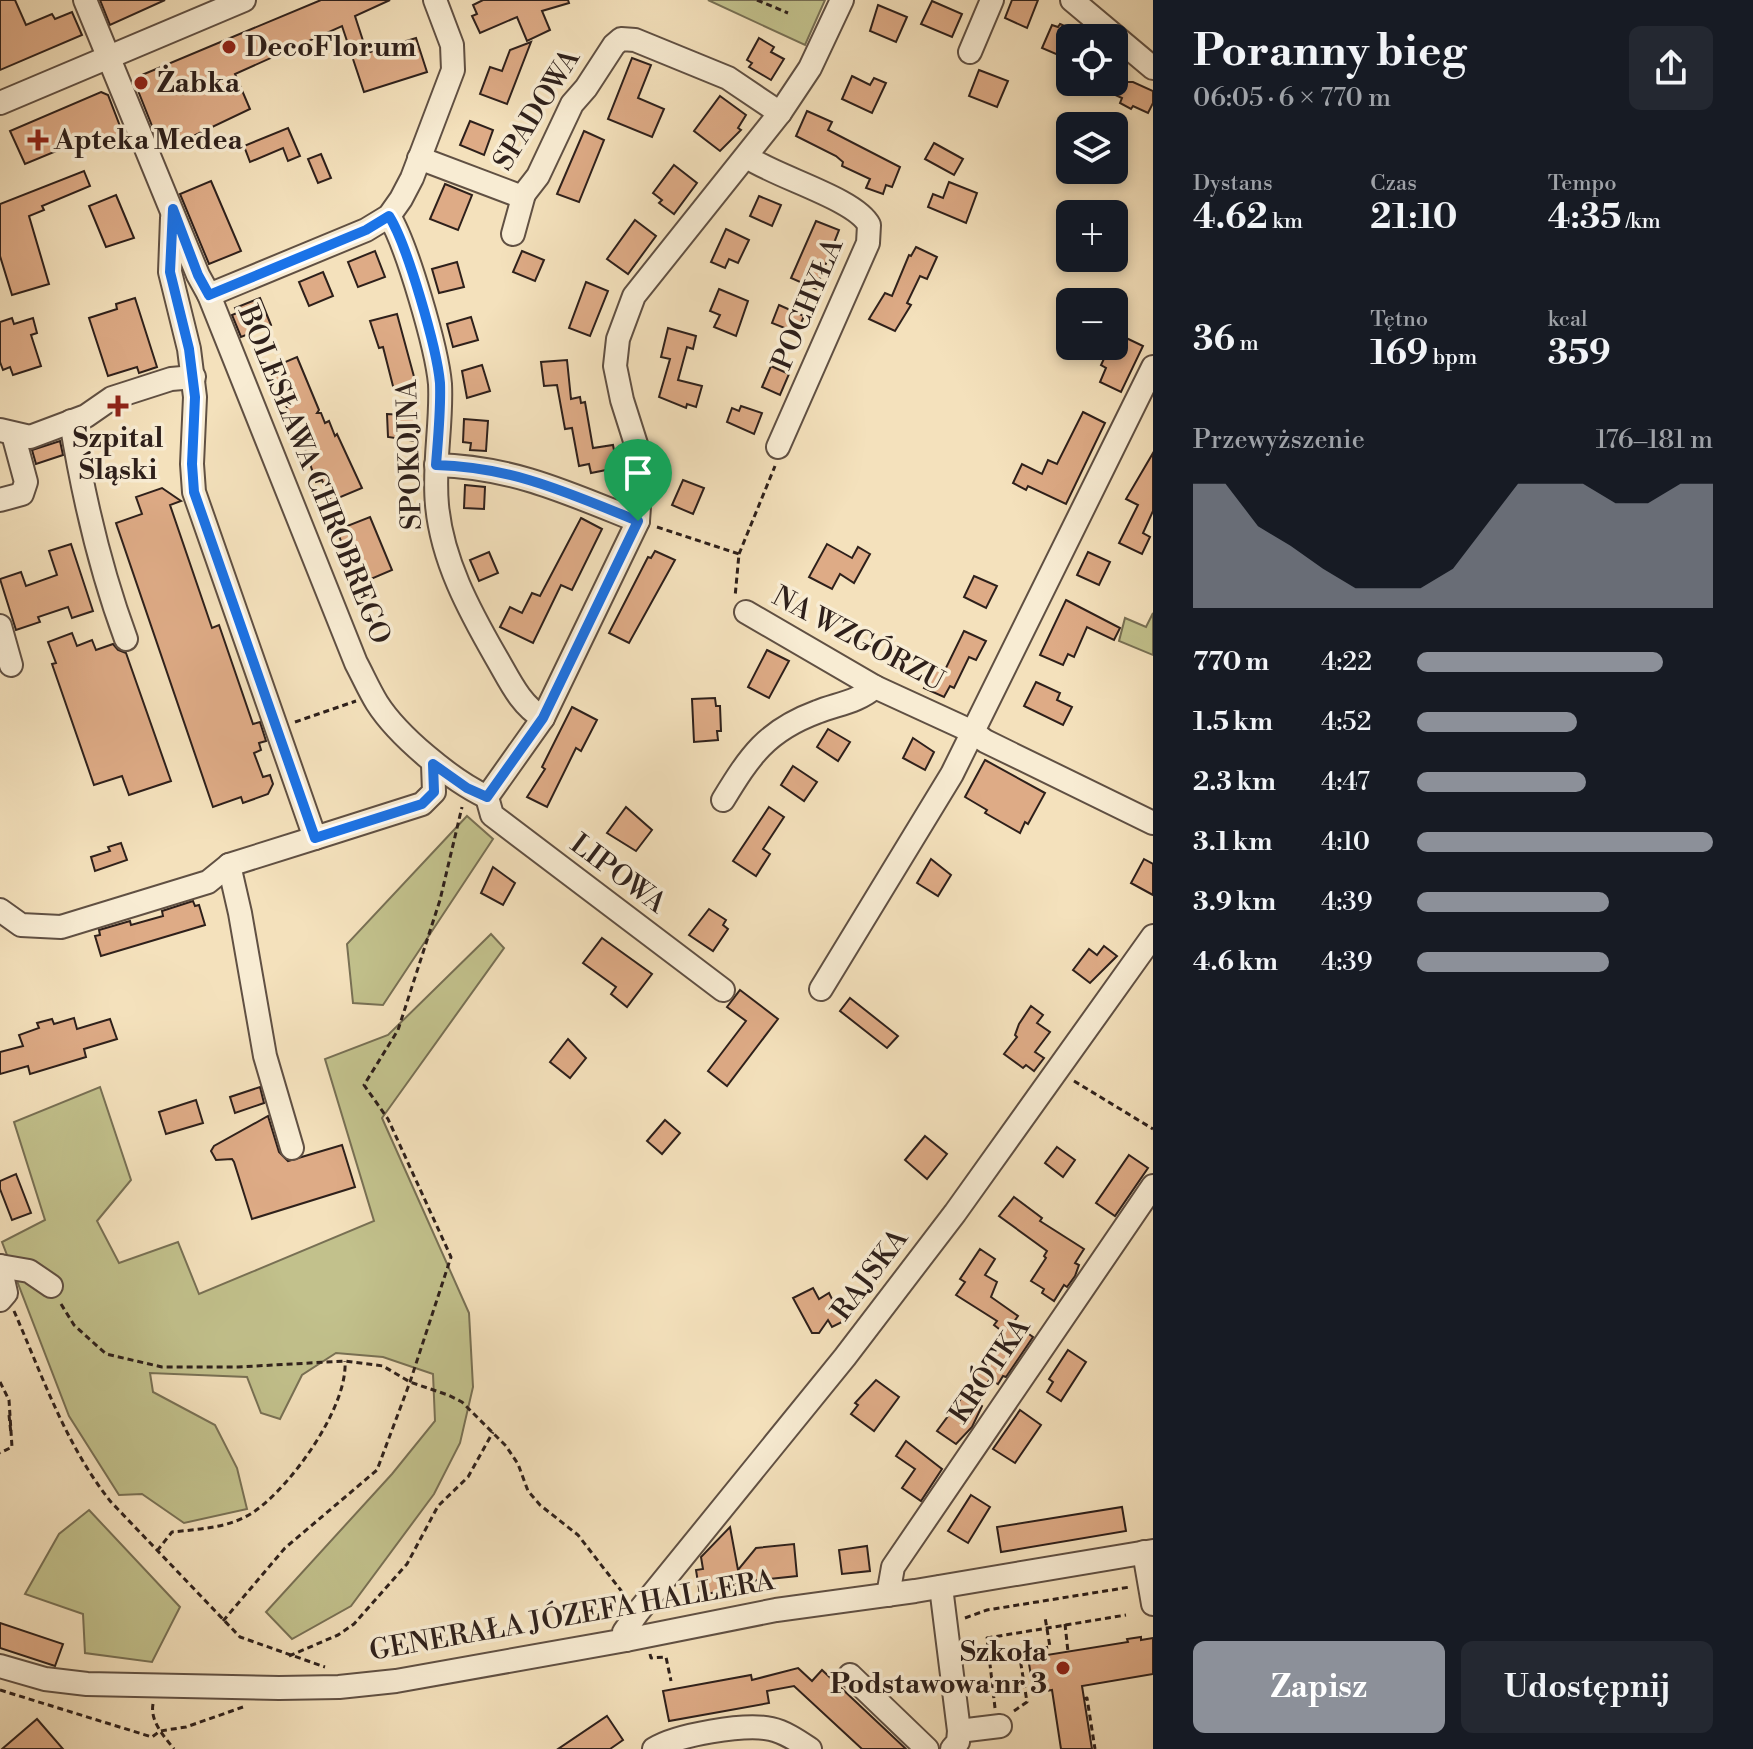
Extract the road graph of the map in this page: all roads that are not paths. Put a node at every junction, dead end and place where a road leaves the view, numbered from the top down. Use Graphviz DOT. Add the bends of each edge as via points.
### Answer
graph roads {
  1 [pos="85,0"];
  2 [pos="244,0"];
  3 [pos="435,0"];
  4 [pos="842,0"];
  5 [pos="992,0"];
  6 [pos="1072,0"];
  7 [pos="970,52"];
  8 [pos="111,58"];
  9 [pos="1153,68"];
  10 [pos="0,103"];
  11 [pos="780,113"];
  12 [pos="747,157"];
  13 [pos="419,158"];
  14 [pos="524,194"];
  15 [pos="173,209"];
  16 [pos="389,216"];
  17 [pos="513,234"];
  18 [pos="209,295"];
  19 [pos="1153,367"];
  20 [pos="194,377"];
  21 [pos="71,421"];
  22 [pos="6,432"];
  23 [pos="779,450"];
  24 [pos="436,465"];
  25 [pos="0,500"];
  26 [pos="638,521"];
  27 [pos="746,612"];
  28 [pos="0,626"];
  29 [pos="126,639"];
  30 [pos="11,665"];
  31 [pos="875,687"];
  32 [pos="543,718"];
  33 [pos="973,732"];
  34 [pos="433,764"];
  35 [pos="477,793"];
  36 [pos="723,800"];
  37 [pos="1153,823"];
  38 [pos="315,838"];
  39 [pos="229,865"];
  40 [pos="0,910"];
  41 [pos="1153,936"];
  42 [pos="821,989"];
  43 [pos="723,990"];
  44 [pos="292,1148"];
  45 [pos="1153,1186"];
  46 [pos="0,1266"];
  47 [pos="51,1286"];
  48 [pos="0,1300"];
  49 [pos="1148,1552"];
  50 [pos="941,1587"];
  51 [pos="1151,1594"];
  52 [pos="888,1595"];
  53 [pos="626,1640"];
  54 [pos="0,1666"];
  55 [pos="850,1675"];
  56 [pos="998,1723"];
  57 [pos="956,1740"];
  58 [pos="658,1748"];
  59 [pos="810,1749"];
  60 [pos="927,1749"];
  1 -- 8 [label="street, BOLESŁAWA CHROBREGO"];
  2 -- 8 [label="street"];
  3 -- 13 [label="street" via="452,45 453,70"];
  4 -- 11 [label="street" via="810,68"];
  5 -- 7 [label="street"];
  6 -- 9 [label="street"];
  8 -- 10 [label="street"];
  8 -- 15 [label="street, BOLESŁAWA CHROBREGO"];
  11 -- 12 [label="street"];
  11 -- 14 [label="street, SPADOWA" via="728,78 621,39 572,104"];
  12 -- 23 [label="street, POCHYŁA" via="854,208 869,225 868,243"];
  12 -- 26 [label="street" via="634,296 622,324 616,379 642,463"];
  13 -- 14 [label="street, SPADOWA"];
  13 -- 16 [label="street"];
  14 -- 17 [label="street"];
  15 -- 18 [label="street, BOLESŁAWA CHROBREGO"];
  15 -- 20 [label="street" via="170,272"];
  16 -- 18 [label="street"];
  16 -- 24 [label="street, SPOKOJNA" via="436,358"];
  18 -- 34 [label="street, BOLESŁAWA CHROBREGO" via="356,663 376,700"];
  19 -- 33 [label="street"];
  20 -- 21 [label="street" via="112,398"];
  20 -- 38 [label="street" via="192,464 198,509"];
  21 -- 22 [label="street" via="30,437"];
  21 -- 29 [label="street" via="110,594"];
  22 -- 25 [label="street" via="26,482 22,494"];
  24 -- 26 [label="street" via="518,475"];
  24 -- 32 [label="street, SPOKOJNA" via="444,545 469,610 523,702"];
  26 -- 32 [label="street"];
  27 -- 31 [label="street, NA WZGÓRZU"];
  28 -- 30 [label="street"];
  31 -- 33 [label="street, NA WZGÓRZU"];
  31 -- 36 [label="street" via="850,702 799,719 755,749"];
  32 -- 35 [label="street"];
  33 -- 37 [label="street, NA WZGÓRZU"];
  33 -- 42 [label="street"];
  34 -- 35 [label="street, LIPOWA"];
  34 -- 38 [label="street" via="434,792 422,804"];
  35 -- 43 [label="street, LIPOWA" via="492,815"];
  38 -- 39 [label="street"];
  39 -- 40 [label="street" via="208,882 61,927 21,925"];
  39 -- 44 [label="street" via="265,1056"];
  41 -- 53 [label="street, RAJSKA" via="845,1357 638,1612 624,1632"];
  45 -- 52 [label="street, KRÓTKA" via="893,1567"];
  46 -- 47 [label="street" via="29,1271"];
  46 -- 48 [label="street" via="6,1293"];
  49 -- 50 [label="street, GENERAŁA JÓZEFA HALLERA"];
  49 -- 51 [label="street"];
  50 -- 52 [label="street, GENERAŁA JÓZEFA HALLERA"];
  50 -- 57 [label="street"];
  52 -- 53 [label="street, GENERAŁA JÓZEFA HALLERA" via="776,1610"];
  53 -- 54 [label="street, GENERAŁA JÓZEFA HALLERA" via="339,1687 64,1682"];
  55 -- 60 [label="street"];
  56 -- 57 [label="street"];
  58 -- 59 [label="street" via="749,1726 774,1729"];
}
